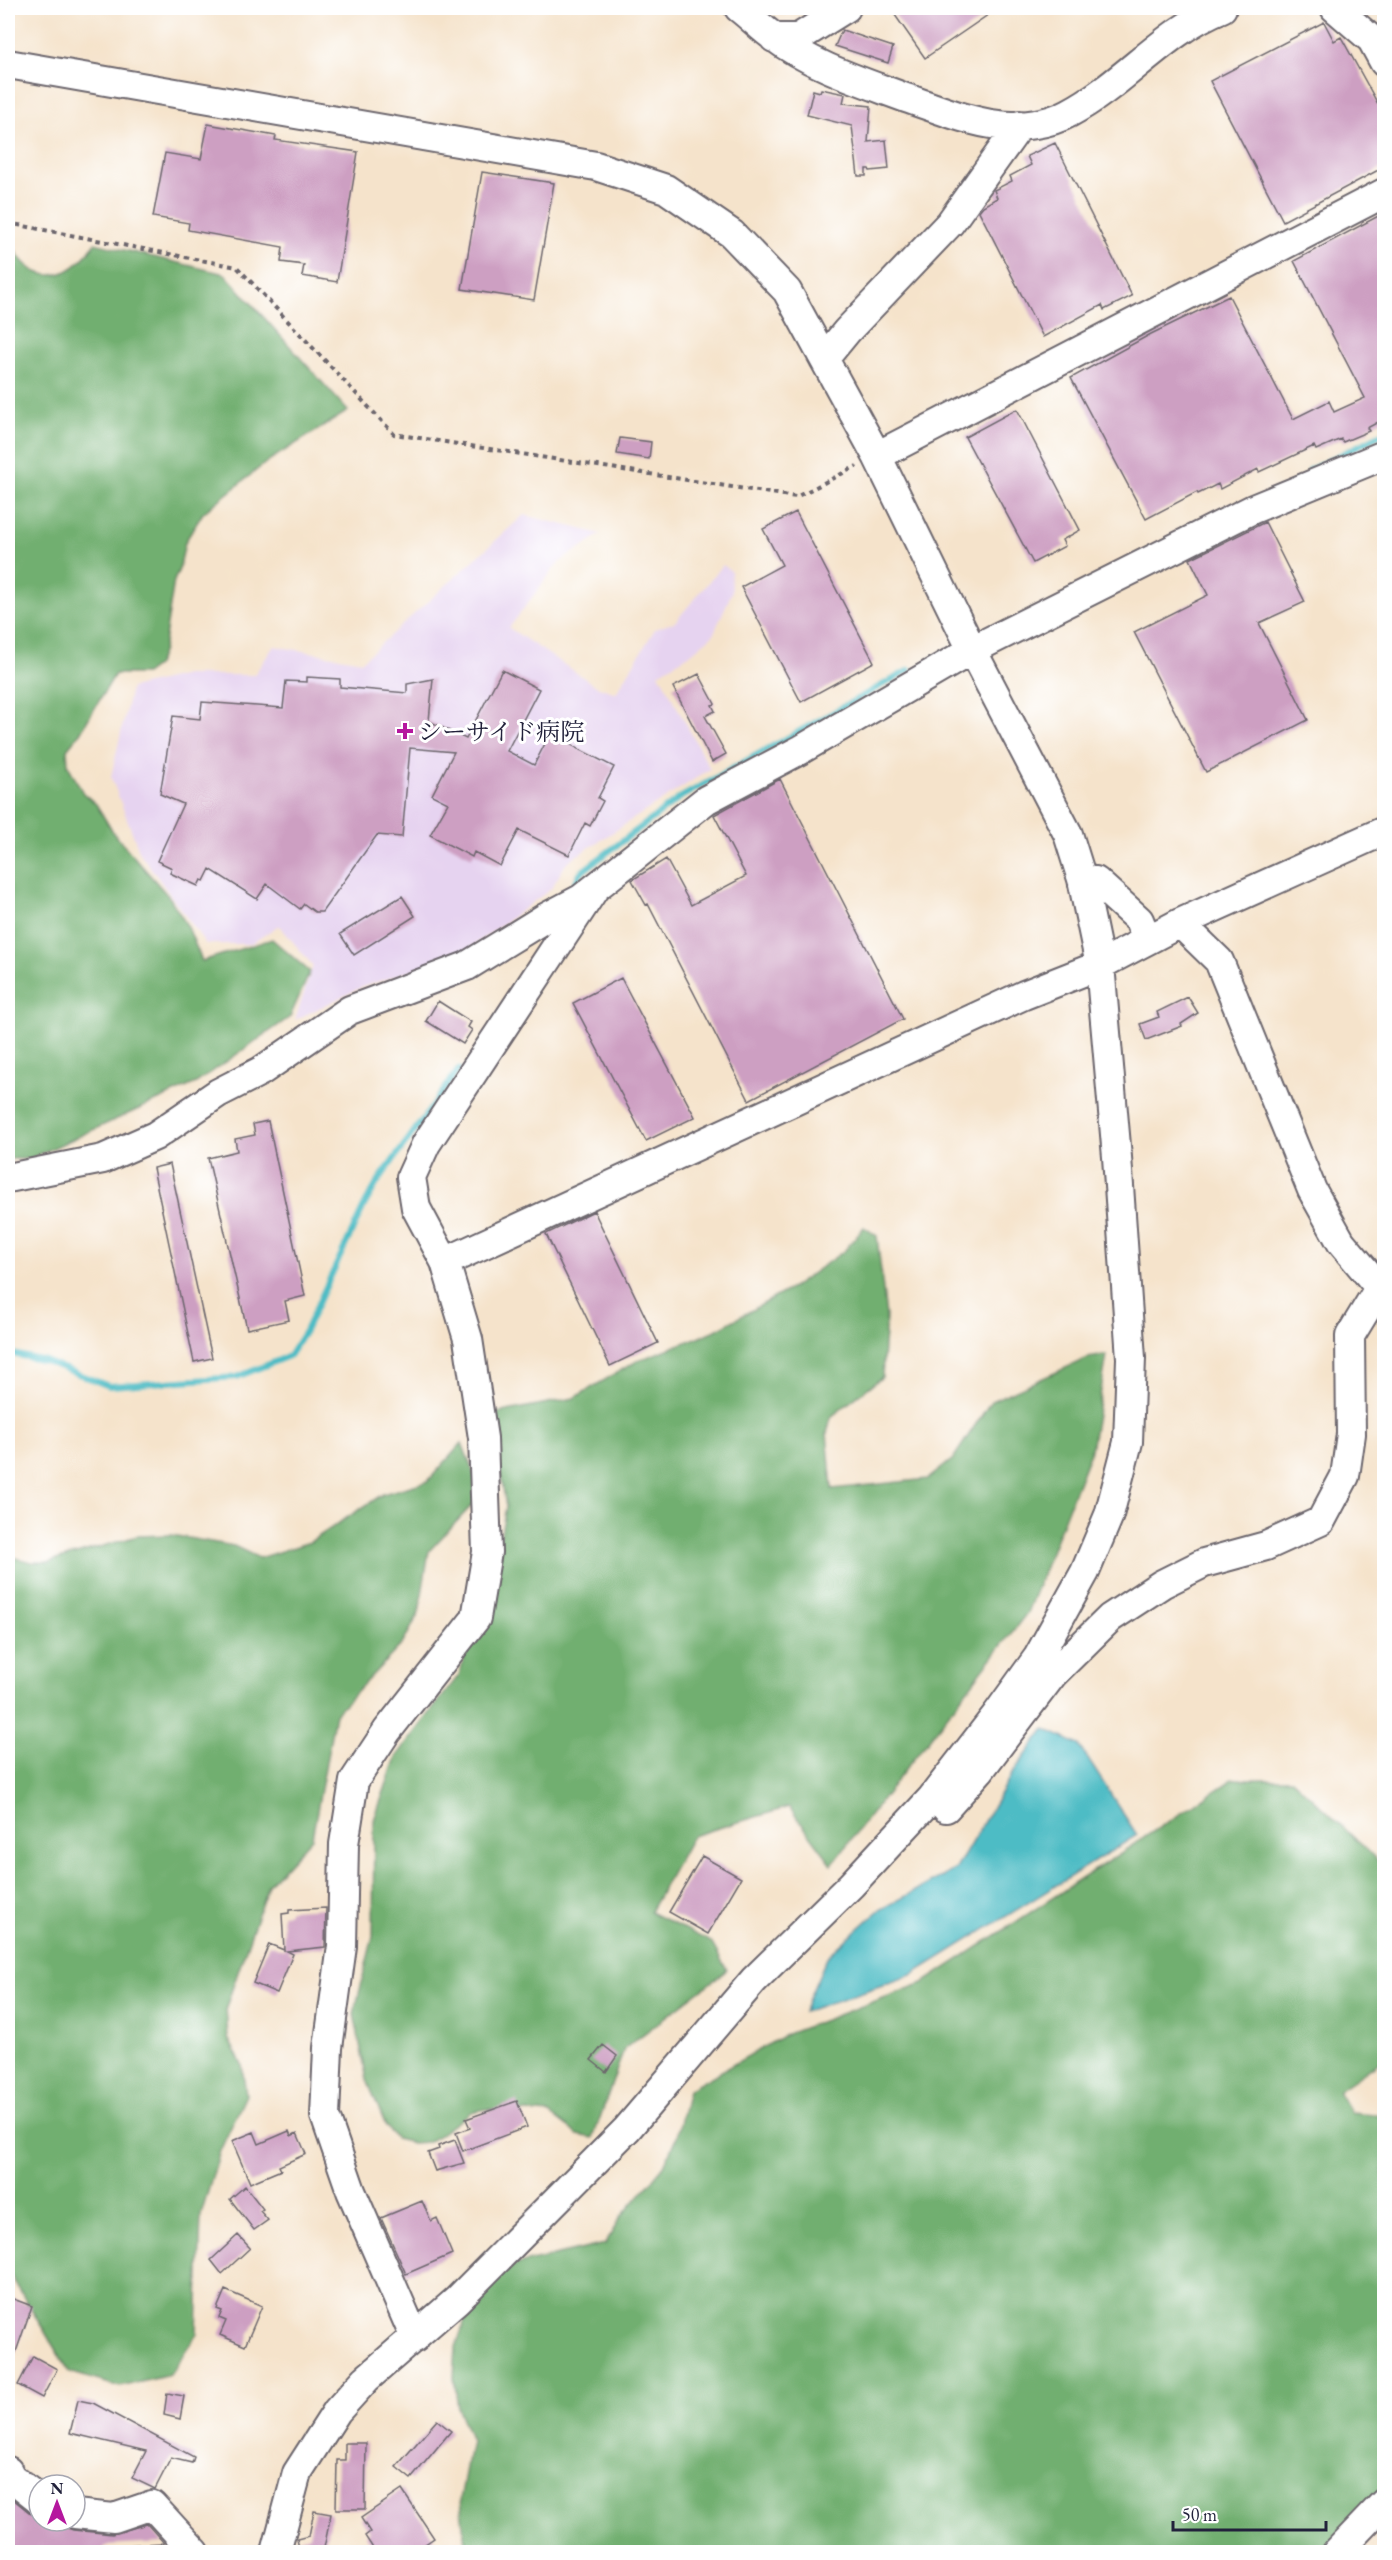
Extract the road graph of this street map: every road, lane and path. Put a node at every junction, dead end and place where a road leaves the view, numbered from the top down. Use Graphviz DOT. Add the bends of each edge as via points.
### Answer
graph roads {
  1 [pos="739,8"];
  2 [pos="846,8"];
  3 [pos="1335,8"];
  4 [pos="1206,11"];
  5 [pos="774,38"];
  6 [pos="1380,44"];
  7 [pos="8,64"];
  8 [pos="1020,125"];
  9 [pos="1384,193"];
  10 [pos="8,223"];
  11 [pos="824,359"];
  12 [pos="1384,455"];
  13 [pos="877,456"];
  14 [pos="972,650"];
  15 [pos="1384,831"];
  16 [pos="1082,879"];
  17 [pos="588,893"];
  18 [pos="1180,923"];
  19 [pos="1147,940"];
  20 [pos="1100,965"];
  21 [pos="8,1178"];
  22 [pos="445,1262"];
  23 [pos="1383,1287"];
  24 [pos="627,2129"];
  25 [pos="415,2338"];
  26 [pos="8,2471"];
  27 [pos="27,2490"];
  28 [pos="1384,2503"];
  29 [pos="87,2515"];
  30 [pos="195,2553"];
  31 [pos="276,2553"];
  32 [pos="1337,2553"];
  1 -- 5 [label="street"];
  2 -- 5 [label="street" via="798,38"];
  3 -- 6 [label="street"];
  4 -- 8 [label="street" via="1092,100 1066,115"];
  5 -- 8 [label="street" via="856,80 948,112 999,125"];
  7 -- 11 [label="street" via="596,166 666,189 732,234 787,291"];
  8 -- 11 [label="street" via="950,223"];
  9 -- 13 [label="street"];
  10 -- 13 [label="path" via="237,267 394,434 796,497"];
  11 -- 13 [label="street"];
  12 -- 14 [label="street" via="1253,509"];
  13 -- 14 [label="street"];
  14 -- 16 [label="street" via="1068,834"];
  14 -- 17 [label="street" via="706,800"];
  15 -- 18 [label="street"];
  16 -- 19 [label="street" via="1096,881 1139,920"];
  16 -- 20 [label="street"];
  17 -- 21 [label="street" via="467,966 350,1010 261,1071 218,1093 154,1136 103,1159"];
  17 -- 22 [label="street" via="426,1144 411,1177 416,1208"];
  18 -- 19 [label="street"];
  18 -- 23 [label="street" via="1219,961 1312,1190 1341,1242"];
  19 -- 20 [label="street"];
  20 -- 22 [label="street" via="1024,995"];
  20 -- 24 [label="street" via="1131,1358 1128,1442 1108,1515 1085,1572 1038,1657 931,1799 852,1885 754,1980"];
  22 -- 25 [label="street" via="468,1339 483,1438 487,1552 476,1618 387,1731 354,1781 344,1844 342,1946 328,2048 325,2116 351,2192"];
  23 -- 24 [label="street" via="1350,1336 1351,1434 1345,1476 1321,1521 1266,1546 1204,1563 1162,1584 1110,1618 1053,1674 980,1770 878,1885 731,2031 652,2117"];
  24 -- 25 [label="street"];
  25 -- 31 [label="street" via="366,2379 337,2411 297,2473"];
  26 -- 27 [label="street"];
  28 -- 32 [label="street"];
  29 -- 30 [label="street" via="114,2518 152,2505"];
}
